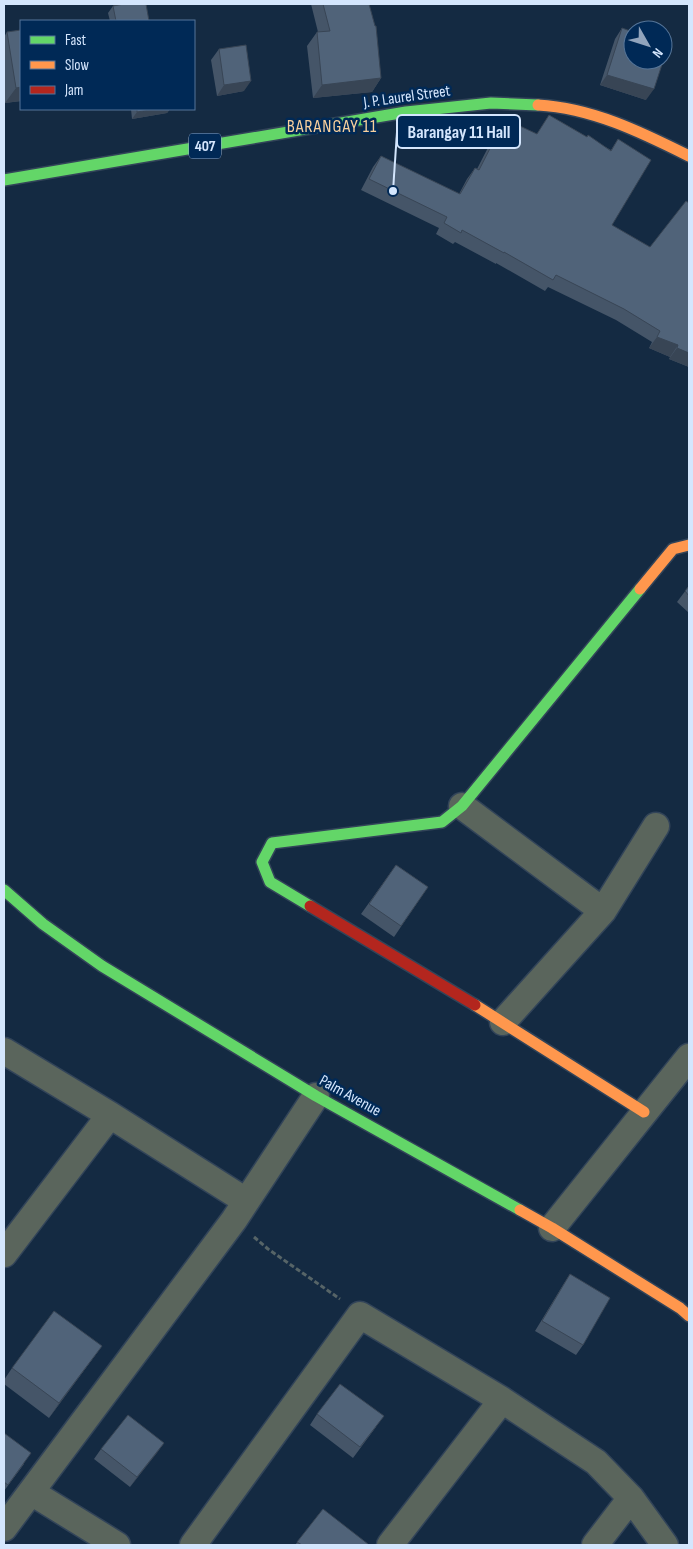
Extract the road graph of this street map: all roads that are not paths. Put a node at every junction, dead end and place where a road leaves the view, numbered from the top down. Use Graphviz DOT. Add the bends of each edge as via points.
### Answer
graph roads {
  1 [pos="689,156"];
  2 [pos="4,180"];
  3 [pos="689,546"];
  4 [pos="462,806"];
  5 [pos="656,826"];
  6 [pos="4,890"];
  7 [pos="604,911"];
  8 [pos="503,1022"];
  9 [pos="4,1051"];
  10 [pos="689,1057"];
  11 [pos="316,1096"];
  12 [pos="644,1112"];
  13 [pos="110,1115"];
  14 [pos="240,1210"];
  15 [pos="552,1228"];
  16 [pos="4,1254"];
  17 [pos="686,1306"];
  18 [pos="502,1400"];
  19 [pos="31,1492"];
  20 [pos="631,1498"];
  21 [pos="4,1528"];
  22 [pos="117,1545"];
  23 [pos="193,1545"];
  24 [pos="390,1545"];
  25 [pos="595,1545"];
  26 [pos="665,1545"];
  1 -- 2 [label="street, J. P. Laurel Street / 407" via="644,133 593,114 558,106 491,103 406,112"];
  3 -- 4 [label="street" via="673,549"];
  4 -- 7 [label="street"];
  4 -- 8 [label="street" via="442,822 272,843 262,862 270,882"];
  5 -- 7 [label="street"];
  6 -- 11 [label="street, Palm Avenue" via="43,924 102,966"];
  7 -- 8 [label="street"];
  8 -- 12 [label="street"];
  9 -- 13 [label="street"];
  10 -- 12 [label="street"];
  11 -- 14 [label="street"];
  11 -- 15 [label="street, Palm Avenue"];
  12 -- 15 [label="street"];
  13 -- 14 [label="street"];
  13 -- 16 [label="street"];
  14 -- 19 [label="street"];
  15 -- 17 [label="street, Palm Avenue"];
  18 -- 20 [label="street" via="596,1462"];
  18 -- 23 [label="street" via="360,1315"];
  18 -- 24 [label="street"];
  19 -- 21 [label="street"];
  19 -- 22 [label="street"];
  20 -- 25 [label="street"];
  20 -- 26 [label="street"];
}
